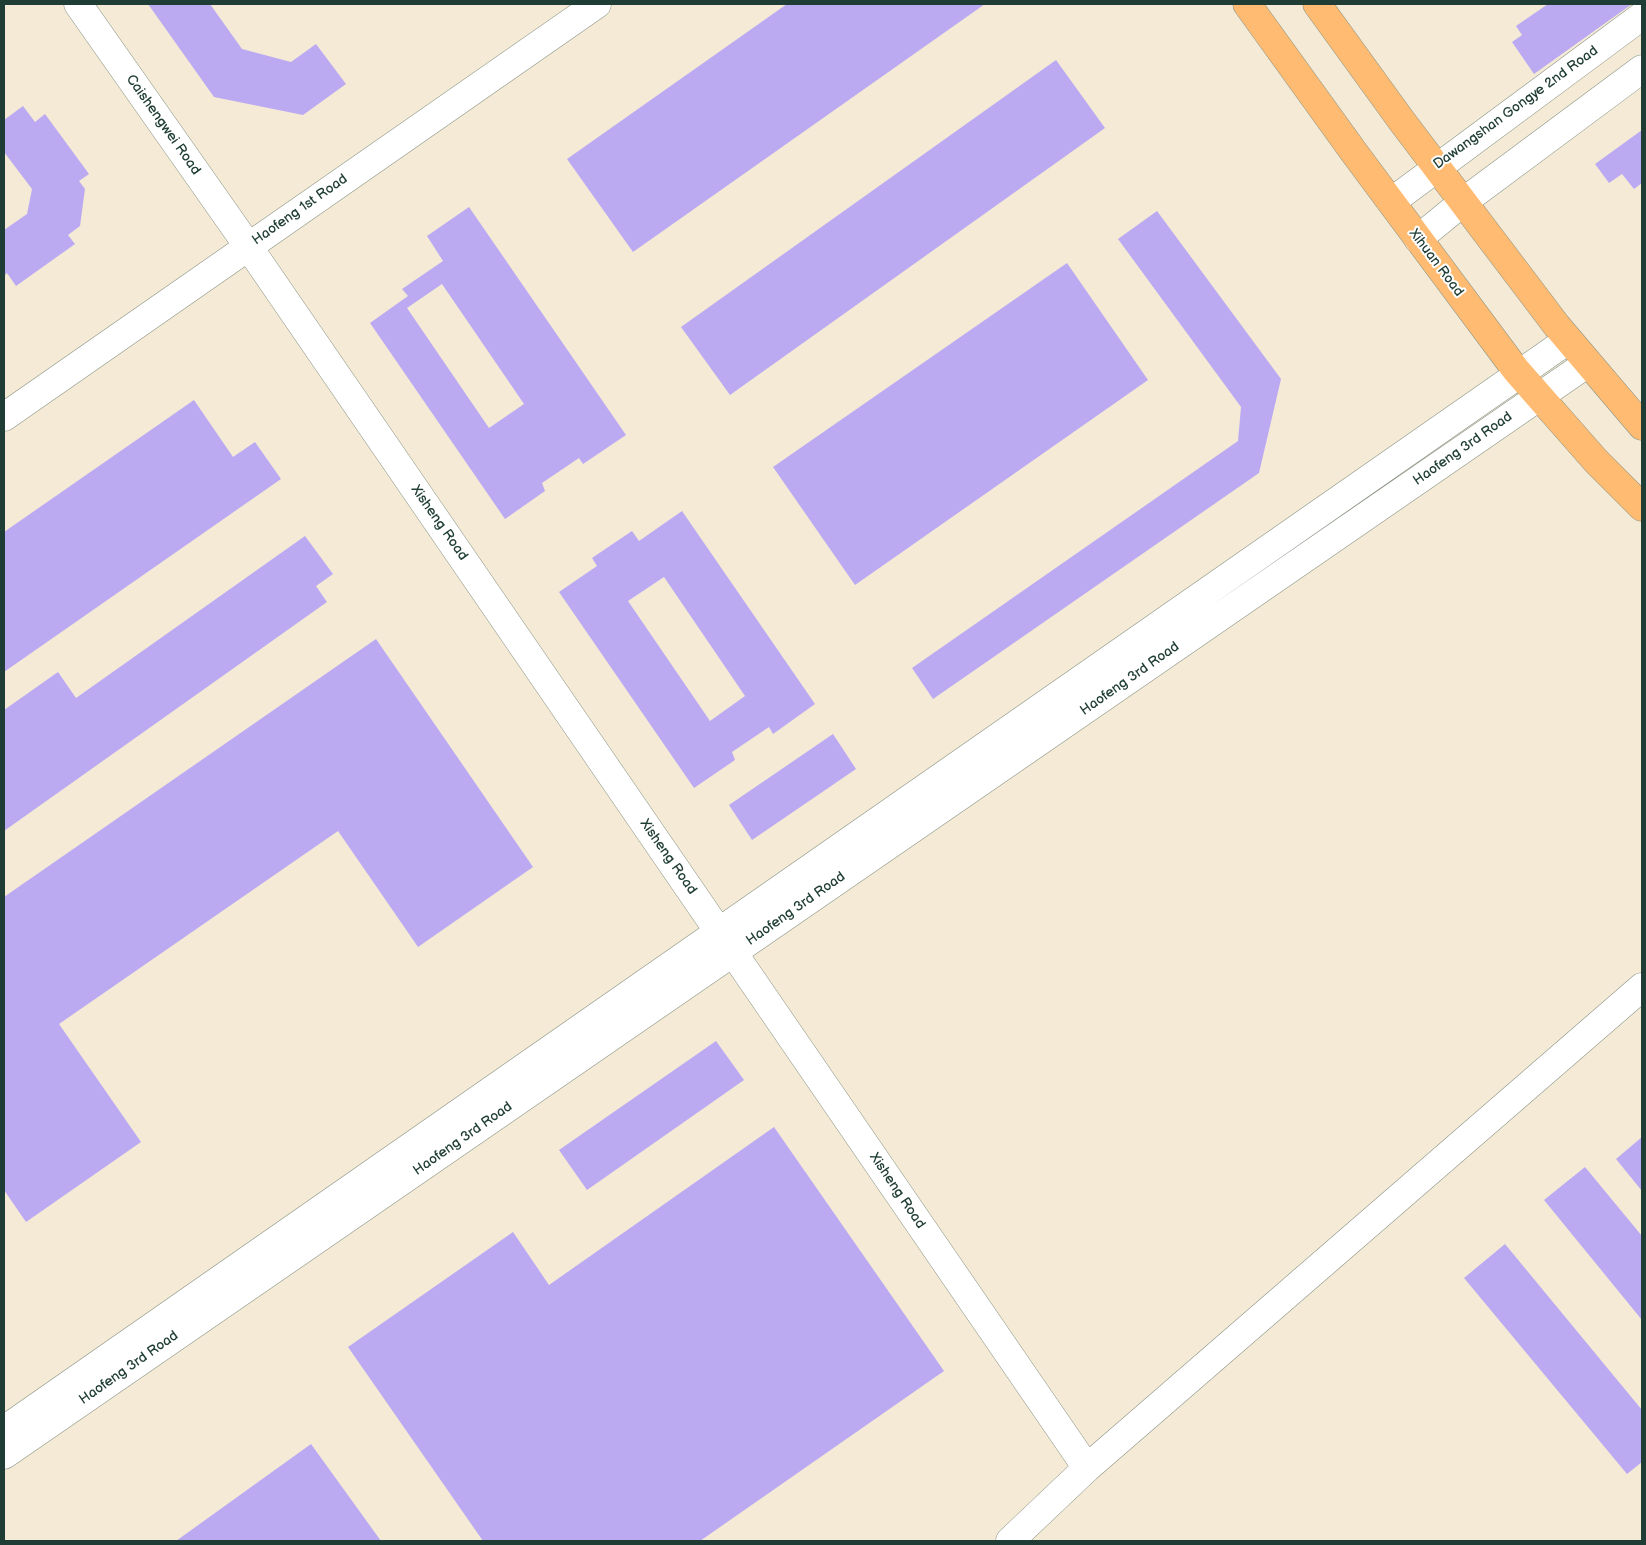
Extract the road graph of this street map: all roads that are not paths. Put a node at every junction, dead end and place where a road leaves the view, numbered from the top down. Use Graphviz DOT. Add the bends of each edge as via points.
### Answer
graph roads {
  1 [pos="78,4"];
  2 [pos="597,4"];
  3 [pos="1247,4"];
  4 [pos="1316,4"];
  5 [pos="1642,16"];
  6 [pos="1642,69"];
  7 [pos="1436,167"];
  8 [pos="1391,202"];
  9 [pos="1463,202"];
  10 [pos="1418,238"];
  11 [pos="248,246"];
  12 [pos="1568,340"];
  13 [pos="1588,363"];
  14 [pos="1520,374"];
  15 [pos="1540,396"];
  16 [pos="4,417"];
  17 [pos="1642,426"];
  18 [pos="1642,507"];
  19 [pos="726,942"];
  20 [pos="1642,987"];
  21 [pos="4,1430"];
  22 [pos="4,1454"];
  23 [pos="1087,1468"];
  24 [pos="1010,1541"];
  1 -- 11 [label="street, Caishengwei Road"];
  2 -- 11 [label="street, Haofeng 1st Road"];
  3 -- 8 [label="main road, Xihuan Road"];
  4 -- 7 [label="main road"];
  5 -- 7 [label="street, Dawangshan Gongye 2nd Road"];
  6 -- 9 [label="street"];
  7 -- 8 [label="street, Dawangshan Gongye 2nd Road"];
  7 -- 9 [label="main road"];
  8 -- 10 [label="main road, Xihuan Road"];
  9 -- 10 [label="street"];
  9 -- 12 [label="main road"];
  10 -- 14 [label="main road, Xihuan Road"];
  11 -- 16 [label="street, Haofeng 1st Road"];
  11 -- 19 [label="street, Xisheng Road"];
  12 -- 13 [label="main road"];
  12 -- 14 [label="street, Haofeng 3rd Road"];
  13 -- 15 [label="street, Haofeng 3rd Road"];
  13 -- 17 [label="main road"];
  14 -- 15 [label="main road, Xihuan Road"];
  14 -- 19 [label="street, Haofeng 3rd Road"];
  15 -- 18 [label="main road, Xihuan Road" via="1596,461"];
  15 -- 19 [label="street, Haofeng 3rd Road"];
  19 -- 21 [label="street, Haofeng 3rd Road"];
  19 -- 22 [label="street, Haofeng 3rd Road"];
  19 -- 23 [label="street, Xisheng Road"];
  20 -- 23 [label="street"];
  23 -- 24 [label="street"];
}
